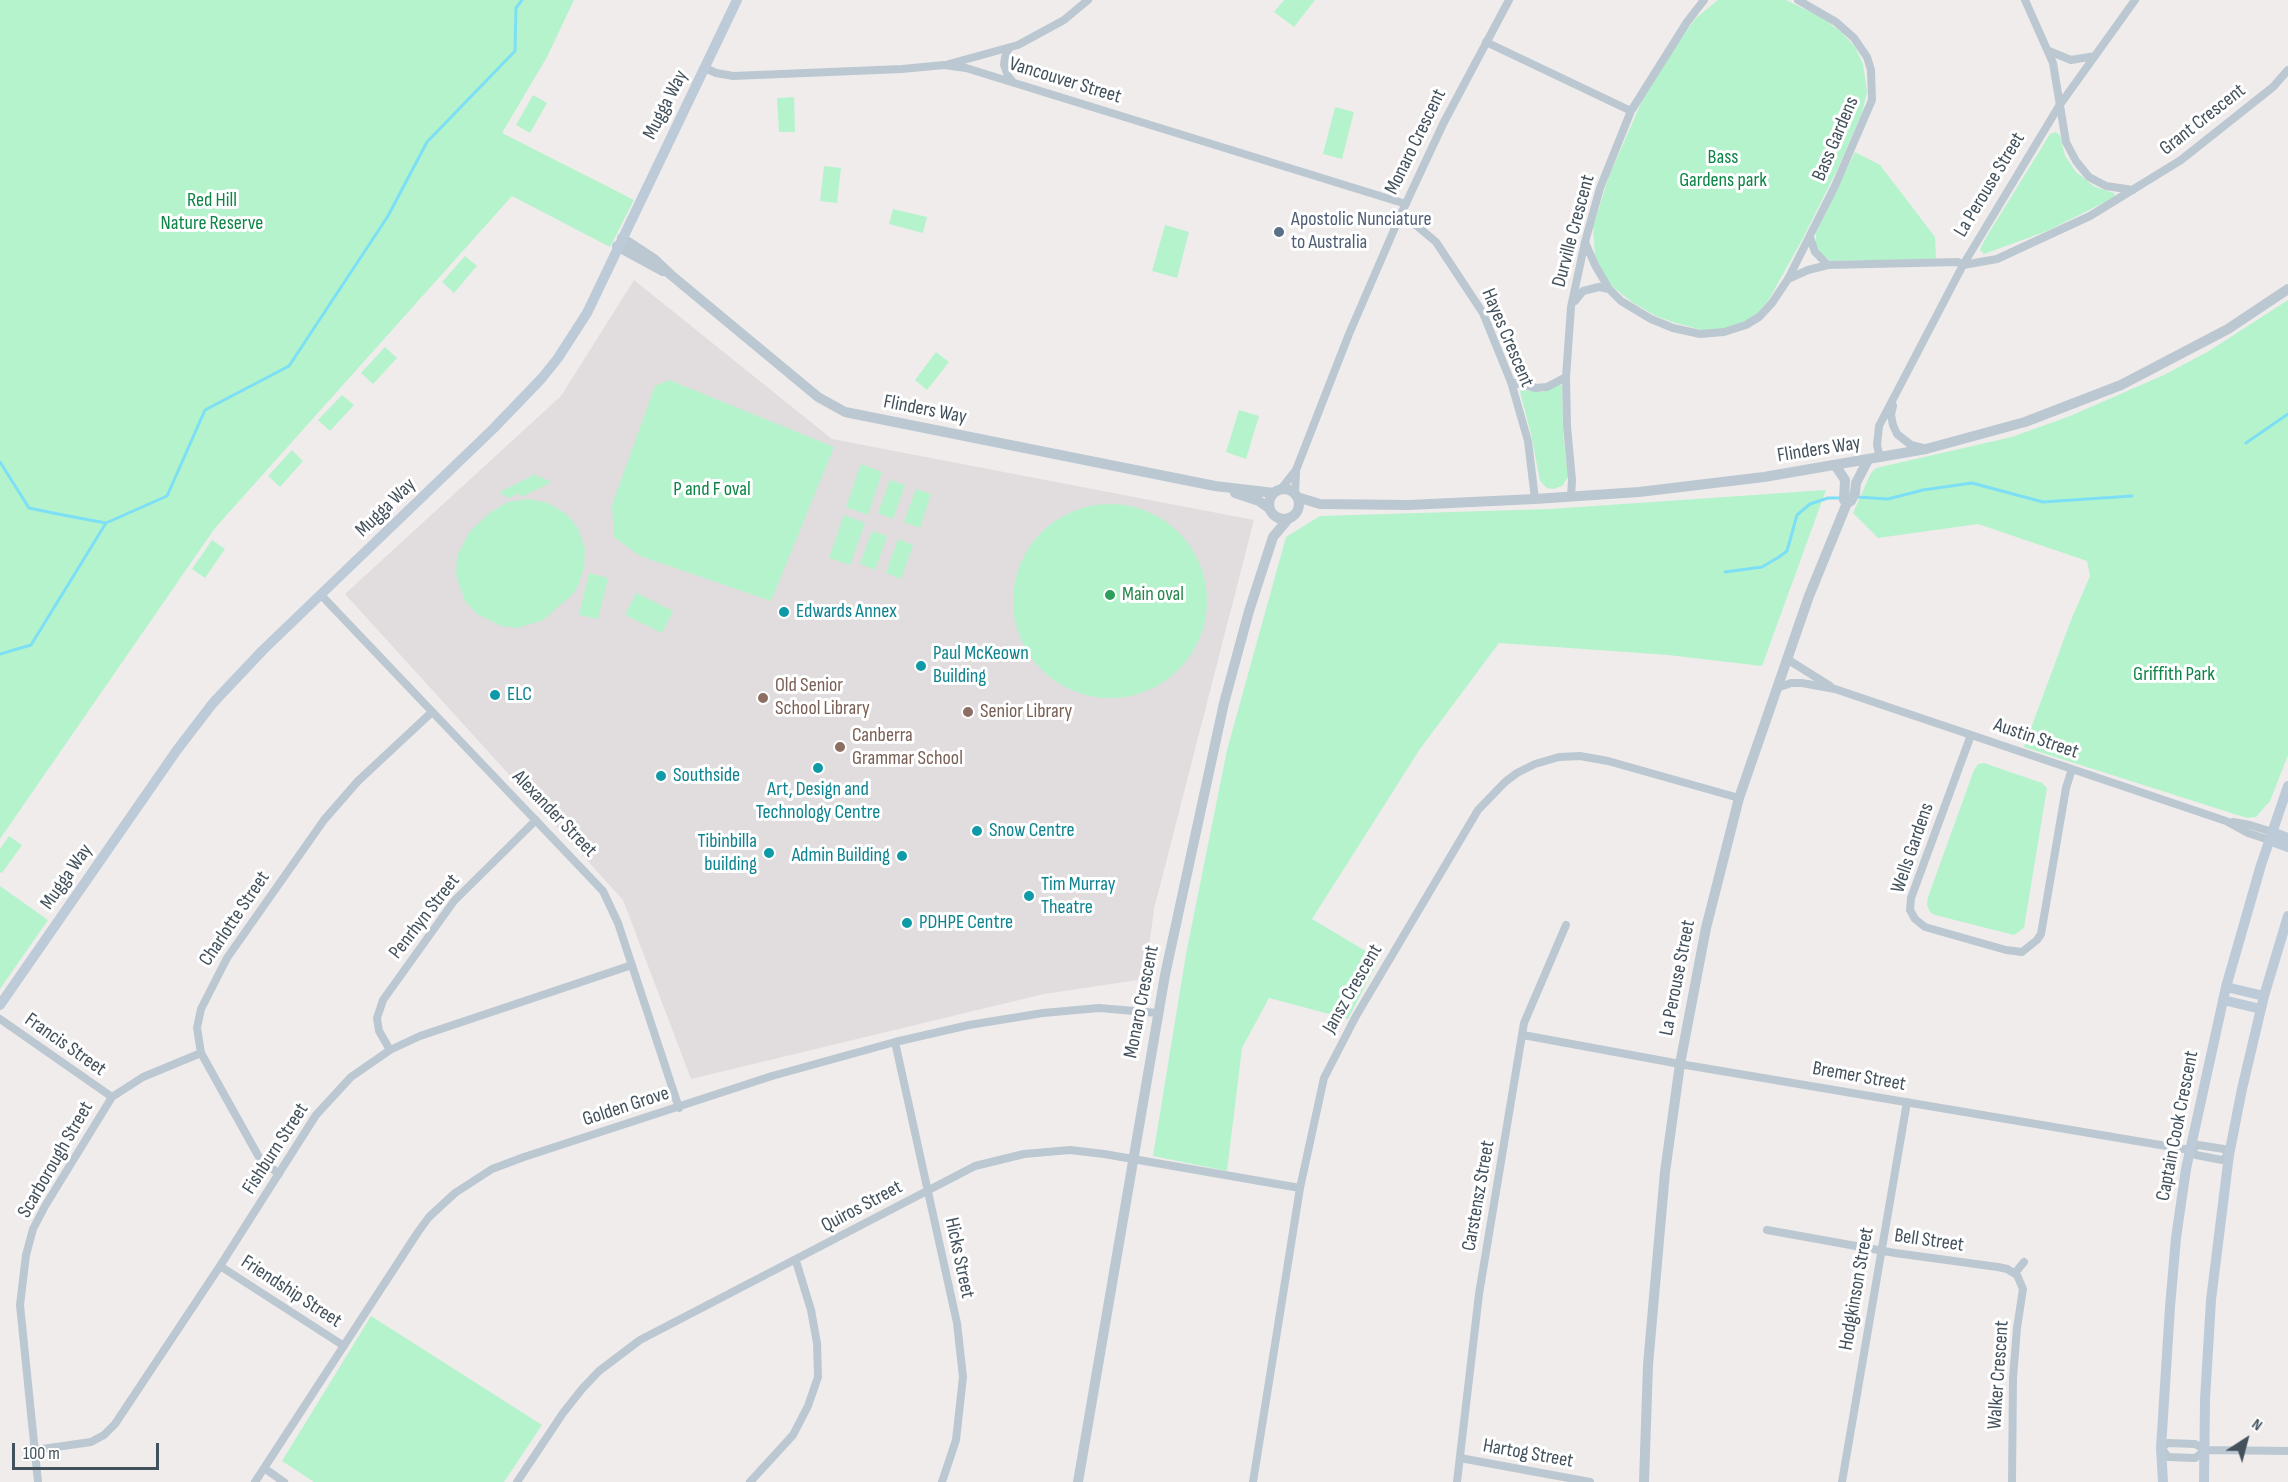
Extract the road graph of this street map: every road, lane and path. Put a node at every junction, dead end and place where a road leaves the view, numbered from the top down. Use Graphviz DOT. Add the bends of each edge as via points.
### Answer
graph roads {
  1 [pos="737,0"];
  2 [pos="1088,0"];
  3 [pos="1509,0"];
  4 [pos="1704,0"];
  5 [pos="1798,0"];
  6 [pos="2025,0"];
  7 [pos="2135,0"];
  8 [pos="1486,42"];
  9 [pos="1009,48"];
  10 [pos="2049,51"];
  11 [pos="2095,56"];
  12 [pos="944,65"];
  13 [pos="705,68"];
  14 [pos="2288,70"];
  15 [pos="1016,84"];
  16 [pos="2059,106"];
  17 [pos="1631,111"];
  18 [pos="2133,190"];
  19 [pos="1406,204"];
  20 [pos="1400,216"];
  21 [pos="1810,237"];
  22 [pos="620,242"];
  23 [pos="1585,242"];
  24 [pos="1828,265"];
  25 [pos="1963,265"];
  26 [pos="1788,279"];
  27 [pos="1609,289"];
  28 [pos="2288,289"];
  29 [pos="1572,307"];
  30 [pos="1566,377"];
  31 [pos="1511,382"];
  32 [pos="1894,400"];
  33 [pos="1926,449"];
  34 [pos="1880,458"];
  35 [pos="1868,460"];
  36 [pos="1834,465"];
  37 [pos="1296,470"];
  38 [pos="1215,486"];
  39 [pos="1277,491"];
  40 [pos="1850,492"];
  41 [pos="1296,496"];
  42 [pos="1571,496"];
  43 [pos="1534,499"];
  44 [pos="1320,504"];
  45 [pos="1271,511"];
  46 [pos="1293,514"];
  47 [pos="1273,537"];
  48 [pos="321,595"];
  49 [pos="1787,659"];
  50 [pos="1777,688"];
  51 [pos="1835,689"];
  52 [pos="432,712"];
  53 [pos="1971,735"];
  54 [pos="2072,769"];
  55 [pos="2288,786"];
  56 [pos="1739,798"];
  57 [pos="536,820"];
  58 [pos="2271,836"];
  59 [pos="2288,838"];
  60 [pos="2288,847"];
  61 [pos="2288,916"];
  62 [pos="1566,925"];
  63 [pos="632,965"];
  64 [pos="2226,987"];
  65 [pos="2264,996"];
  66 [pos="2223,1000"];
  67 [pos="0,1005"];
  68 [pos="2261,1009"];
  69 [pos="1158,1013"];
  70 [pos="0,1019"];
  71 [pos="1522,1035"];
  72 [pos="895,1042"];
  73 [pos="390,1050"];
  74 [pos="201,1053"];
  75 [pos="1680,1064"];
  76 [pos="112,1097"];
  77 [pos="1907,1102"];
  78 [pos="679,1108"];
  79 [pos="2190,1150"];
  80 [pos="2229,1155"];
  81 [pos="1131,1159"];
  82 [pos="279,1174"];
  83 [pos="1300,1188"];
  84 [pos="928,1191"];
  85 [pos="1767,1230"];
  86 [pos="1880,1251"];
  87 [pos="796,1261"];
  88 [pos="2024,1262"];
  89 [pos="220,1266"];
  90 [pos="2015,1273"];
  91 [pos="344,1346"];
  92 [pos="2161,1448"];
  93 [pos="35,1450"];
  94 [pos="2206,1450"];
  95 [pos="2288,1451"];
  96 [pos="1460,1458"];
  97 [pos="264,1468"];
  98 [pos="38,1482"];
  99 [pos="255,1482"];
  100 [pos="284,1482"];
  101 [pos="517,1482"];
  102 [pos="750,1482"];
  103 [pos="942,1482"];
  104 [pos="1078,1482"];
  105 [pos="1253,1482"];
  106 [pos="1457,1482"];
  107 [pos="1590,1482"];
  108 [pos="1644,1482"];
  109 [pos="1842,1482"];
  110 [pos="2012,1482"];
  111 [pos="2163,1482"];
  112 [pos="2204,1482"];
  1 -- 13 [label="main road, Mugga Way"];
  2 -- 9 [label="street" via="1064,20"];
  3 -- 8 [label="street, Monaro Crescent"];
  4 -- 17 [label="street, Durville Crescent"];
  5 -- 21 [label="street, Bass Gardens" via="1836,22 1854,38 1866,57 1872,82 1867,115"];
  6 -- 10 [label="street"];
  7 -- 11 [label="street, La Perouse Street"];
  8 -- 17 [label="street"];
  8 -- 19 [label="street, Monaro Crescent"];
  9 -- 12 [label="street"];
  9 -- 15 [label="street" via="1005,70"];
  10 -- 11 [label="street" via="2071,60"];
  10 -- 16 [label="street"];
  11 -- 16 [label="street, La Perouse Street"];
  12 -- 13 [label="street, Vancouver Street" via="733,76"];
  12 -- 15 [label="street, Vancouver Street"];
  13 -- 22 [label="main road, Mugga Way"];
  14 -- 18 [label="street, Grant Crescent" via="2273,87 2181,160"];
  15 -- 19 [label="street, Vancouver Street"];
  16 -- 18 [label="street" via="2066,142 2089,177 2106,186"];
  16 -- 25 [label="street, La Perouse Street"];
  17 -- 23 [label="street, Durville Crescent" via="1600,188"];
  18 -- 25 [label="street, Grant Crescent" via="2090,216 1997,258"];
  19 -- 20 [label="street, Monaro Crescent"];
  20 -- 31 [label="street, Hayes Crescent" via="1432,238 1454,267 1483,313"];
  20 -- 37 [label="street, Monaro Crescent"];
  21 -- 24 [label="street" via="1815,252"];
  21 -- 26 [label="street, Bass Gardens"];
  22 -- 38 [label="street, Flinders Way" via="671,275 818,397 845,412"];
  22 -- 48 [label="main road, Mugga Way" via="587,313 542,378"];
  23 -- 27 [label="street, Bass Gardens"];
  23 -- 29 [label="street, Durville Crescent"];
  24 -- 25 [label="street"];
  24 -- 26 [label="street"];
  25 -- 32 [label="street, La Perouse Street"];
  26 -- 27 [label="street, Bass Gardens" via="1759,317 1724,332 1700,334 1650,319"];
  27 -- 29 [label="street" via="1582,291"];
  28 -- 33 [label="street, Flinders Way" via="2228,329 2121,385 2025,422"];
  29 -- 30 [label="street, Durville Crescent"];
  30 -- 31 [label="street" via="1547,387"];
  30 -- 42 [label="street, Durville Crescent"];
  31 -- 43 [label="street, Hayes Crescent" via="1528,441"];
  32 -- 33 [label="street, La Perouse Street" via="1891,415 1897,434 1911,445"];
  32 -- 34 [label="street, La Perouse Street" via="1879,426"];
  33 -- 34 [label="street, Flinders Way"];
  34 -- 35 [label="street, Flinders Way"];
  35 -- 36 [label="street, Flinders Way"];
  35 -- 40 [label="street, La Perouse Street"];
  36 -- 40 [label="street"];
  36 -- 42 [label="street, Flinders Way" via="1701,485"];
  37 -- 39 [label="street, Monaro Crescent"];
  37 -- 41 [label="street, Monaro Crescent"];
  38 -- 39 [label="street, Flinders Way"];
  38 -- 45 [label="street, Flinders Way" via="1248,497"];
  39 -- 41 [label="street" via="1290,490"];
  39 -- 45 [label="street" via="1269,501"];
  40 -- 49 [label="street, La Perouse Street" via="1851,501 1845,507"];
  41 -- 44 [label="street, Flinders Way"];
  41 -- 46 [label="street"];
  42 -- 43 [label="street, Flinders Way"];
  43 -- 44 [label="street, Flinders Way" via="1409,505"];
  44 -- 46 [label="street, Flinders Way"];
  45 -- 46 [label="street" via="1280,518"];
  45 -- 47 [label="street, Monaro Crescent"];
  46 -- 47 [label="street, Monaro Crescent"];
  47 -- 69 [label="street, Monaro Crescent" via="1248,611 1224,703"];
  48 -- 52 [label="street, Alexander Street"];
  48 -- 67 [label="main road, Mugga Way" via="239,674 195,726"];
  49 -- 50 [label="street, La Perouse Street"];
  49 -- 51 [label="street, Austin Street"];
  50 -- 51 [label="street, Austin Street" via="1804,683"];
  50 -- 56 [label="street, La Perouse Street"];
  51 -- 53 [label="street, Austin Street"];
  52 -- 57 [label="street, Alexander Street"];
  52 -- 74 [label="street, Charlotte Street" via="341,798 226,958 201,1009 197,1028"];
  53 -- 54 [label="street, Austin Street"];
  53 -- 54 [label="street, Wells Gardens" via="1911,898 1914,919 1924,927 2022,952 2037,940"];
  54 -- 58 [label="street, Austin Street" via="2226,822 2247,833"];
  55 -- 58 [label="main road, Captain Cook Crescent"];
  56 -- 75 [label="street, La Perouse Street" via="1706,928"];
  56 -- 83 [label="street, Jansz Crescent" via="1580,756 1535,764 1505,782 1478,810 1342,1042 1324,1078"];
  57 -- 63 [label="street, Alexander Street" via="603,891"];
  57 -- 73 [label="street, Penrhyn Street" via="454,901 383,1000 377,1018"];
  58 -- 59 [label="main road"];
  58 -- 60 [label="main road"];
  58 -- 64 [label="main road, Captain Cook Crescent"];
  61 -- 65 [label="main road"];
  62 -- 71 [label="street, Carstensz Street"];
  63 -- 73 [label="street, Fishburn Street" via="420,1036"];
  63 -- 78 [label="street, Alexander Street"];
  64 -- 65 [label="main road"];
  64 -- 66 [label="main road, Captain Cook Crescent"];
  65 -- 68 [label="main road"];
  66 -- 68 [label="main road"];
  66 -- 79 [label="main road, Captain Cook Crescent"];
  68 -- 80 [label="main road"];
  69 -- 72 [label="street, Golden Grove" via="1100,1008 1043,1013"];
  69 -- 81 [label="street, Monaro Crescent"];
  70 -- 76 [label="street, Francis Street"];
  71 -- 75 [label="street, Bremer Street"];
  71 -- 96 [label="street, Carstensz Street" via="1479,1294"];
  72 -- 78 [label="street, Golden Grove" via="772,1076"];
  72 -- 84 [label="street, Hicks Street"];
  73 -- 82 [label="street, Fishburn Street" via="351,1077 327,1101"];
  74 -- 76 [label="street, Scarborough Street" via="143,1077"];
  74 -- 82 [label="street, Charlotte Street" via="260,1159"];
  75 -- 77 [label="street, Bremer Street"];
  75 -- 108 [label="street, La Perouse Street" via="1659,1230"];
  76 -- 93 [label="street, Scarborough Street" via="45,1206 26,1255 20,1305"];
  77 -- 79 [label="street, Bremer Street"];
  77 -- 86 [label="street, Hodgkinson Street"];
  78 -- 91 [label="street, Golden Grove" via="524,1157 492,1169 462,1187 417,1232"];
  79 -- 80 [label="street, Bremer Street" via="2198,1145 2224,1149"];
  79 -- 92 [label="main road, Captain Cook Crescent" via="2176,1238"];
  80 -- 94 [label="main road" via="2211,1300"];
  81 -- 83 [label="street, Quiros Street"];
  81 -- 84 [label="street, Quiros Street" via="1070,1150 1024,1154 975,1166"];
  81 -- 104 [label="street, Monaro Crescent"];
  82 -- 89 [label="street, Fishburn Street"];
  83 -- 105 [label="street, Jansz Crescent"];
  84 -- 87 [label="street, Quiros Street"];
  84 -- 103 [label="street, Hicks Street" via="957,1323 963,1377 956,1440"];
  85 -- 86 [label="street, Bell Street"];
  86 -- 90 [label="street, Bell Street" via="1998,1267"];
  86 -- 109 [label="street, Hodgkinson Street"];
  87 -- 101 [label="street, Quiros Street" via="640,1340 606,1366 563,1413"];
  87 -- 102 [label="street" via="813,1321 818,1377 793,1435"];
  88 -- 90 [label="street"];
  89 -- 91 [label="street, Friendship Street"];
  89 -- 93 [label="street, Fishburn Street" via="108,1432 91,1442"];
  90 -- 110 [label="street, Walker Crescent" via="2023,1289 2013,1378"];
  91 -- 97 [label="street, Golden Grove"];
  92 -- 94 [label="street" via="2168,1443 2195,1444"];
  92 -- 94 [label="street" via="2168,1457 2195,1458"];
  92 -- 111 [label="main road, Captain Cook Crescent"];
  93 -- 98 [label="street, Scarborough Street"];
  94 -- 95 [label="street"];
  94 -- 112 [label="main road"];
  96 -- 106 [label="street, Carstensz Street"];
  96 -- 107 [label="street, Hartog Street"];
  97 -- 99 [label="street, Golden Grove"];
  97 -- 100 [label="street"];
}
